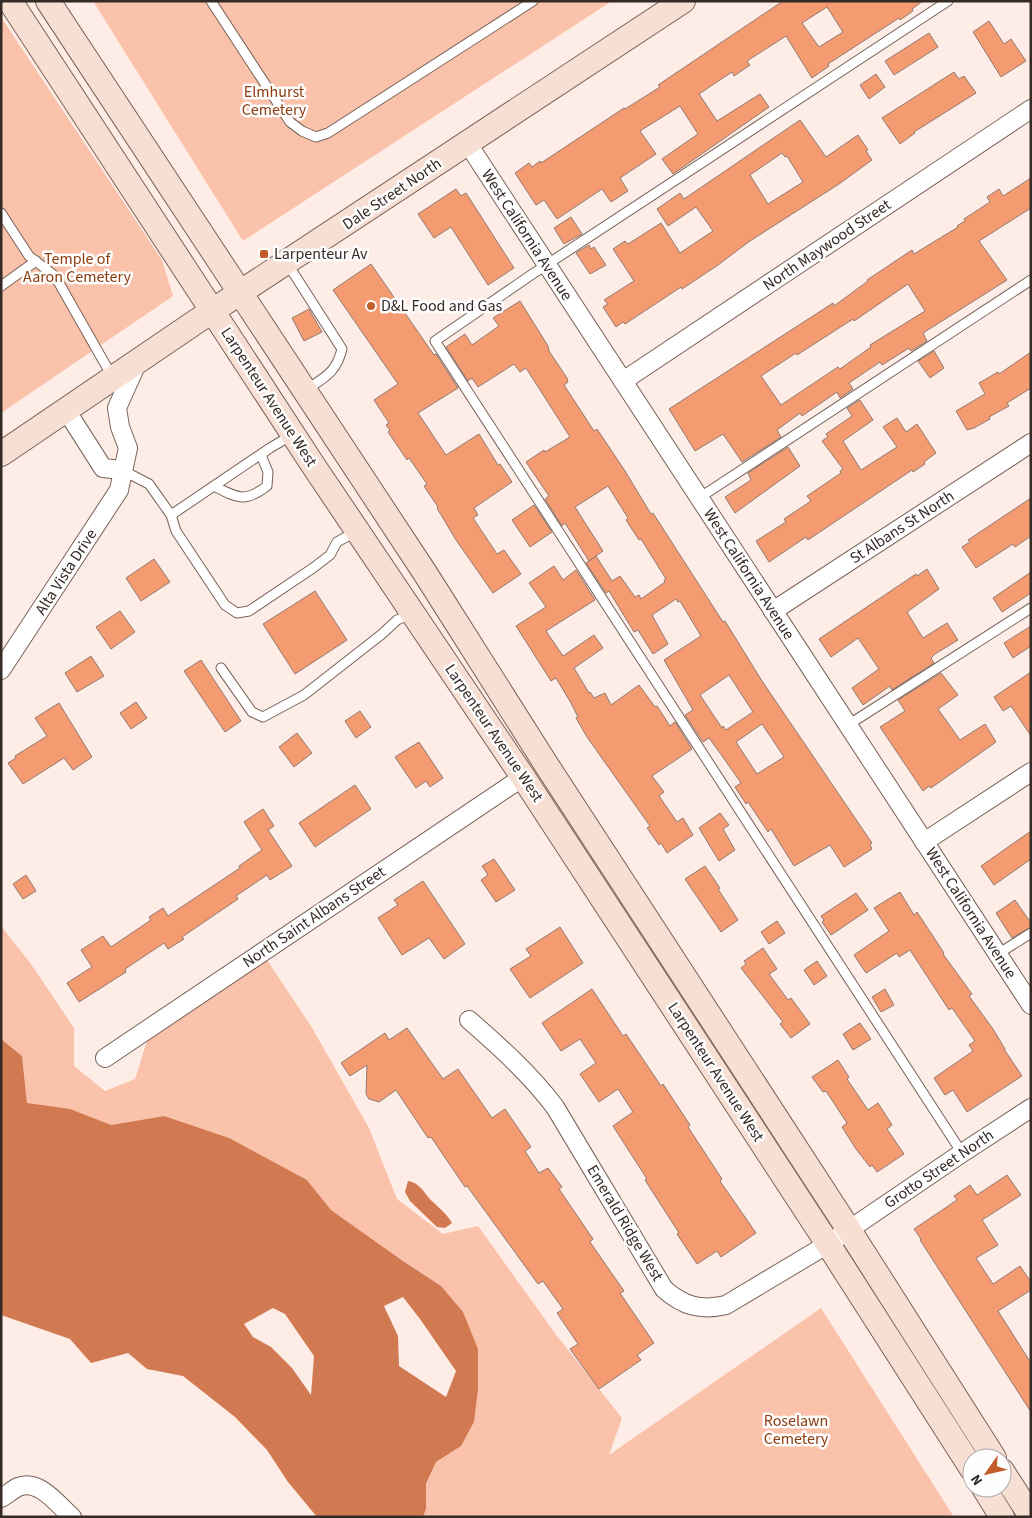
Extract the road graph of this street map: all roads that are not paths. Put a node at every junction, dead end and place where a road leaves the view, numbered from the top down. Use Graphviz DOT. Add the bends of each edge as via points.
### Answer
graph roads {
  1 [pos="10,1"];
  2 [pos="48,1"];
  3 [pos="211,1"];
  4 [pos="534,1"];
  5 [pos="683,1"];
  6 [pos="948,1"];
  7 [pos="1031,109"];
  8 [pos="468,144"];
  9 [pos="1,213"];
  10 [pos="36,261"];
  11 [pos="287,263"];
  12 [pos="546,266"];
  13 [pos="1031,280"];
  14 [pos="1,286"];
  15 [pos="242,292"];
  16 [pos="213,311"];
  17 [pos="138,361"];
  18 [pos="113,378"];
  19 [pos="623,380"];
  20 [pos="306,390"];
  21 [pos="66,410"];
  22 [pos="293,434"];
  23 [pos="1031,443"];
  24 [pos="1,454"];
  25 [pos="261,455"];
  26 [pos="122,470"];
  27 [pos="214,486"];
  28 [pos="699,498"];
  29 [pos="171,514"];
  30 [pos="358,531"];
  31 [pos="1031,608"];
  32 [pos="774,611"];
  33 [pos="414,613"];
  34 [pos="220,668"];
  35 [pos="1,670"];
  36 [pos="848,726"];
  37 [pos="1031,772"];
  38 [pos="523,777"];
  39 [pos="924,842"];
  40 [pos="1031,933"];
  41 [pos="998,954"];
  42 [pos="1031,1005"];
  43 [pos="469,1020"];
  44 [pos="105,1058"];
  45 [pos="1031,1108"];
  46 [pos="962,1153"];
  47 [pos="849,1230"];
  48 [pos="828,1244"];
  49 [pos="988,1448"];
  50 [pos="962,1453"];
  51 [pos="1012,1487"];
  52 [pos="1,1498"];
  53 [pos="990,1498"];
  54 [pos="1031,1516"];
  55 [pos="72,1517"];
  56 [pos="1002,1517"];
  1 -- 16 [label="main road, Larpenteur Avenue West"];
  2 -- 15 [label="main road, Larpenteur Avenue West"];
  3 -- 4 [label="lane" via="290,122 316,136 328,132"];
  5 -- 8 [label="main road, Dale Street North"];
  6 -- 12 [label="lane"];
  7 -- 19 [label="street, North Maywood Street"];
  8 -- 11 [label="main road, Dale Street North"];
  8 -- 12 [label="street, West California Avenue"];
  9 -- 10 [label="lane" via="29,256"];
  10 -- 14 [label="lane"];
  10 -- 18 [label="lane" via="55,276"];
  11 -- 15 [label="main road, Dale Street North"];
  11 -- 20 [label="lane" via="342,349 339,362 331,372"];
  12 -- 19 [label="street, West California Avenue"];
  12 -- 46 [label="lane" via="434,341"];
  13 -- 28 [label="lane"];
  15 -- 16 [label="main road, Dale Street North"];
  15 -- 20 [label="main road, Larpenteur Avenue West"];
  16 -- 17 [label="main road, Dale Street North"];
  16 -- 22 [label="main road, Larpenteur Avenue West"];
  17 -- 18 [label="main road, Dale Street North"];
  17 -- 26 [label="street, Alta Vista Drive" via="117,408 128,448"];
  18 -- 21 [label="main road, Dale Street North"];
  19 -- 28 [label="street, West California Avenue"];
  20 -- 47 [label="main road, Larpenteur Avenue West"];
  21 -- 24 [label="main road, Dale Street North"];
  21 -- 26 [label="street" via="103,468"];
  22 -- 25 [label="lane"];
  22 -- 30 [label="main road, Larpenteur Avenue West"];
  23 -- 32 [label="street, St Albans St North"];
  25 -- 27 [label="lane"];
  25 -- 27 [label="lane" via="268,472 267,486 257,494 247,498 234,497"];
  26 -- 29 [label="lane" via="149,484"];
  26 -- 35 [label="street, Alta Vista Drive" via="119,490"];
  27 -- 29 [label="lane"];
  28 -- 32 [label="street, West California Avenue"];
  29 -- 30 [label="lane" via="176,531 225,605 237,612 249,611 330,555 337,542"];
  30 -- 33 [label="main road, Larpenteur Avenue West"];
  31 -- 36 [label="lane"];
  32 -- 36 [label="street, West California Avenue"];
  33 -- 34 [label="lane" via="397,620 304,695 263,717 252,712"];
  33 -- 38 [label="main road, Larpenteur Avenue West"];
  36 -- 39 [label="street, West California Avenue"];
  37 -- 39 [label="street"];
  38 -- 44 [label="street, North Saint Albans Street"];
  38 -- 48 [label="main road, Larpenteur Avenue West"];
  39 -- 41 [label="street, West California Avenue"];
  40 -- 41 [label="lane"];
  41 -- 42 [label="street, West California Avenue"];
  43 -- 48 [label="street, Emerald Ridge West" via="535,1081 555,1107 658,1281 674,1298 699,1308 726,1305"];
  45 -- 46 [label="street, Grotto Street North"];
  46 -- 47 [label="street, Grotto Street North"];
  47 -- 48 [label="street, Emerald Ridge West"];
  47 -- 49 [label="main road, Larpenteur Avenue West"];
  48 -- 50 [label="main road, Larpenteur Avenue West"];
  51 -- 54 [label="main road"];
  52 -- 55 [label="street" via="19,1486 38,1487"];
  53 -- 56 [label="main road"];
}
